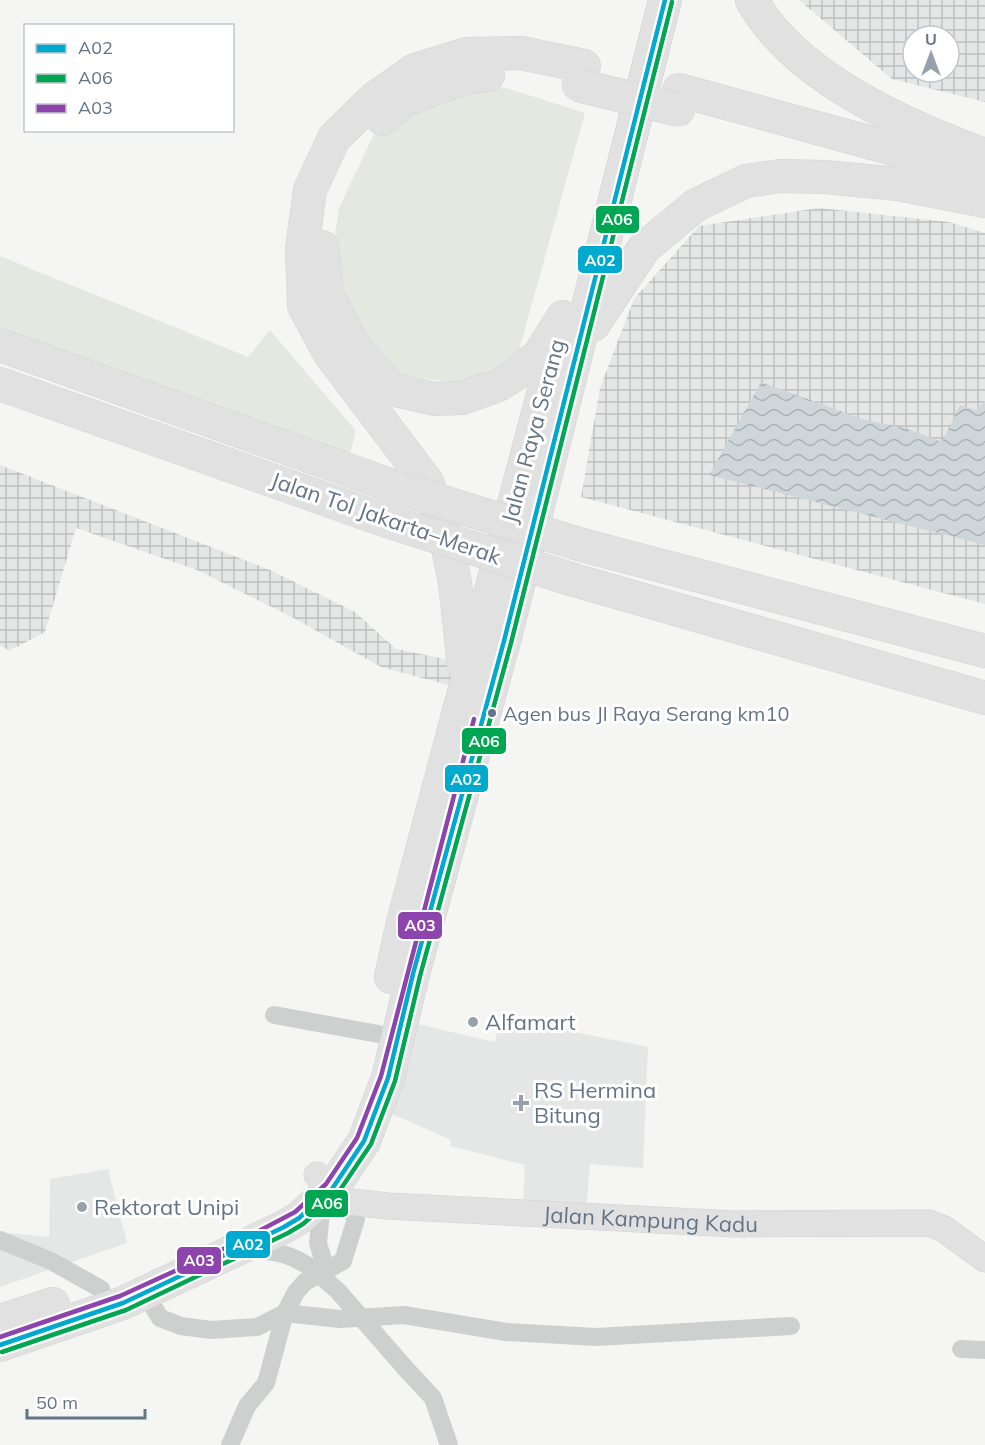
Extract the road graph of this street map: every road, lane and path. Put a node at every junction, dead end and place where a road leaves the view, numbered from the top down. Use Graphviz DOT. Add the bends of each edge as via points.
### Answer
graph roads {
  1 [pos="647,0"];
  2 [pos="665,0"];
  3 [pos="752,0"];
  4 [pos="581,76"];
  5 [pos="679,100"];
  6 [pos="985,155"];
  7 [pos="985,174"];
  8 [pos="985,192"];
  9 [pos="985,201"];
  10 [pos="563,317"];
  11 [pos="0,345"];
  12 [pos="579,348"];
  13 [pos="0,384"];
  14 [pos="650,565"];
  15 [pos="985,632"];
  16 [pos="985,651"];
  17 [pos="985,698"];
  18 [pos="469,708"];
  19 [pos="274,1015"];
  20 [pos="378,1034"];
  21 [pos="329,1190"];
  22 [pos="0,1240"];
  23 [pos="235,1252"];
  24 [pos="985,1259"];
  25 [pos="319,1267"];
  26 [pos="101,1288"];
  27 [pos="145,1293"];
  28 [pos="285,1312"];
  29 [pos="0,1321"];
  30 [pos="791,1326"];
  31 [pos="0,1345"];
  32 [pos="961,1349"];
  33 [pos="985,1350"];
  34 [pos="230,1445"];
  35 [pos="449,1445"];
  1 -- 10 [label="highway, Jalan Raya Serang"];
  2 -- 12 [label="highway, Jalan Raya Serang"];
  3 -- 6 [label="highway" via="759,15 801,59 844,91"];
  4 -- 5 [label="highway"];
  4 -- 10 [label="highway" via="502,72 463,78 404,100 355,143 330,193 322,241 327,294 353,345 391,388 435,399 462,398 498,385 539,355"];
  4 -- 18 [label="highway" via="521,53 467,54 415,70 375,98 334,138 310,190 302,249 304,306 330,354 427,482 444,528 455,583"];
  5 -- 7 [label="highway"];
  5 -- 8 [label="highway"];
  9 -- 12 [label="highway" via="898,184 825,177 780,176 746,181 696,205 644,248"];
  10 -- 18 [label="highway, Jalan Raya Serang"];
  11 -- 14 [label="highway, Jalan Tol Jakarta–Merak, bridge" via="398,489"];
  12 -- 18 [label="highway, Jalan Raya Serang"];
  13 -- 17 [label="highway, Jalan Tol Jakarta–Merak, bridge" via="387,521 574,580"];
  14 -- 15 [label="highway"];
  14 -- 16 [label="highway, Jalan Tol Jakarta–Merak"];
  18 -- 20 [label="highway, Jalan Raya Serang" via="403,922"];
  18 -- 21 [label="highway, Jalan Raya Serang" via="388,1078 364,1142"];
  19 -- 20 [label="street"];
  20 -- 21 [label="highway, Jalan Raya Serang" via="360,1101 336,1151"];
  21 -- 23 [label="highway, Jalan Raya Serang" via="299,1218"];
  21 -- 24 [label="street, Jalan Kampung Kadu" via="404,1207 734,1224 929,1223 944,1229"];
  21 -- 25 [label="street" via="318,1243"];
  21 -- 26 [label="highway, Jalan Raya Serang" via="293,1198 237,1231"];
  21 -- 28 [label="street" via="356,1220 343,1261 305,1282"];
  22 -- 26 [label="street"];
  23 -- 25 [label="street" via="267,1250"];
  23 -- 27 [label="highway, Jalan Raya Serang"];
  25 -- 35 [label="street, bridge" via="433,1398"];
  26 -- 29 [label="highway, Jalan Raya Serang"];
  27 -- 28 [label="street" via="160,1318 182,1326 257,1327"];
  27 -- 31 [label="highway, Jalan Raya Serang"];
  28 -- 30 [label="street" via="340,1319 404,1316 506,1332 596,1337"];
  28 -- 34 [label="street" via="266,1383 247,1406"];
  32 -- 33 [label="street"];
}
